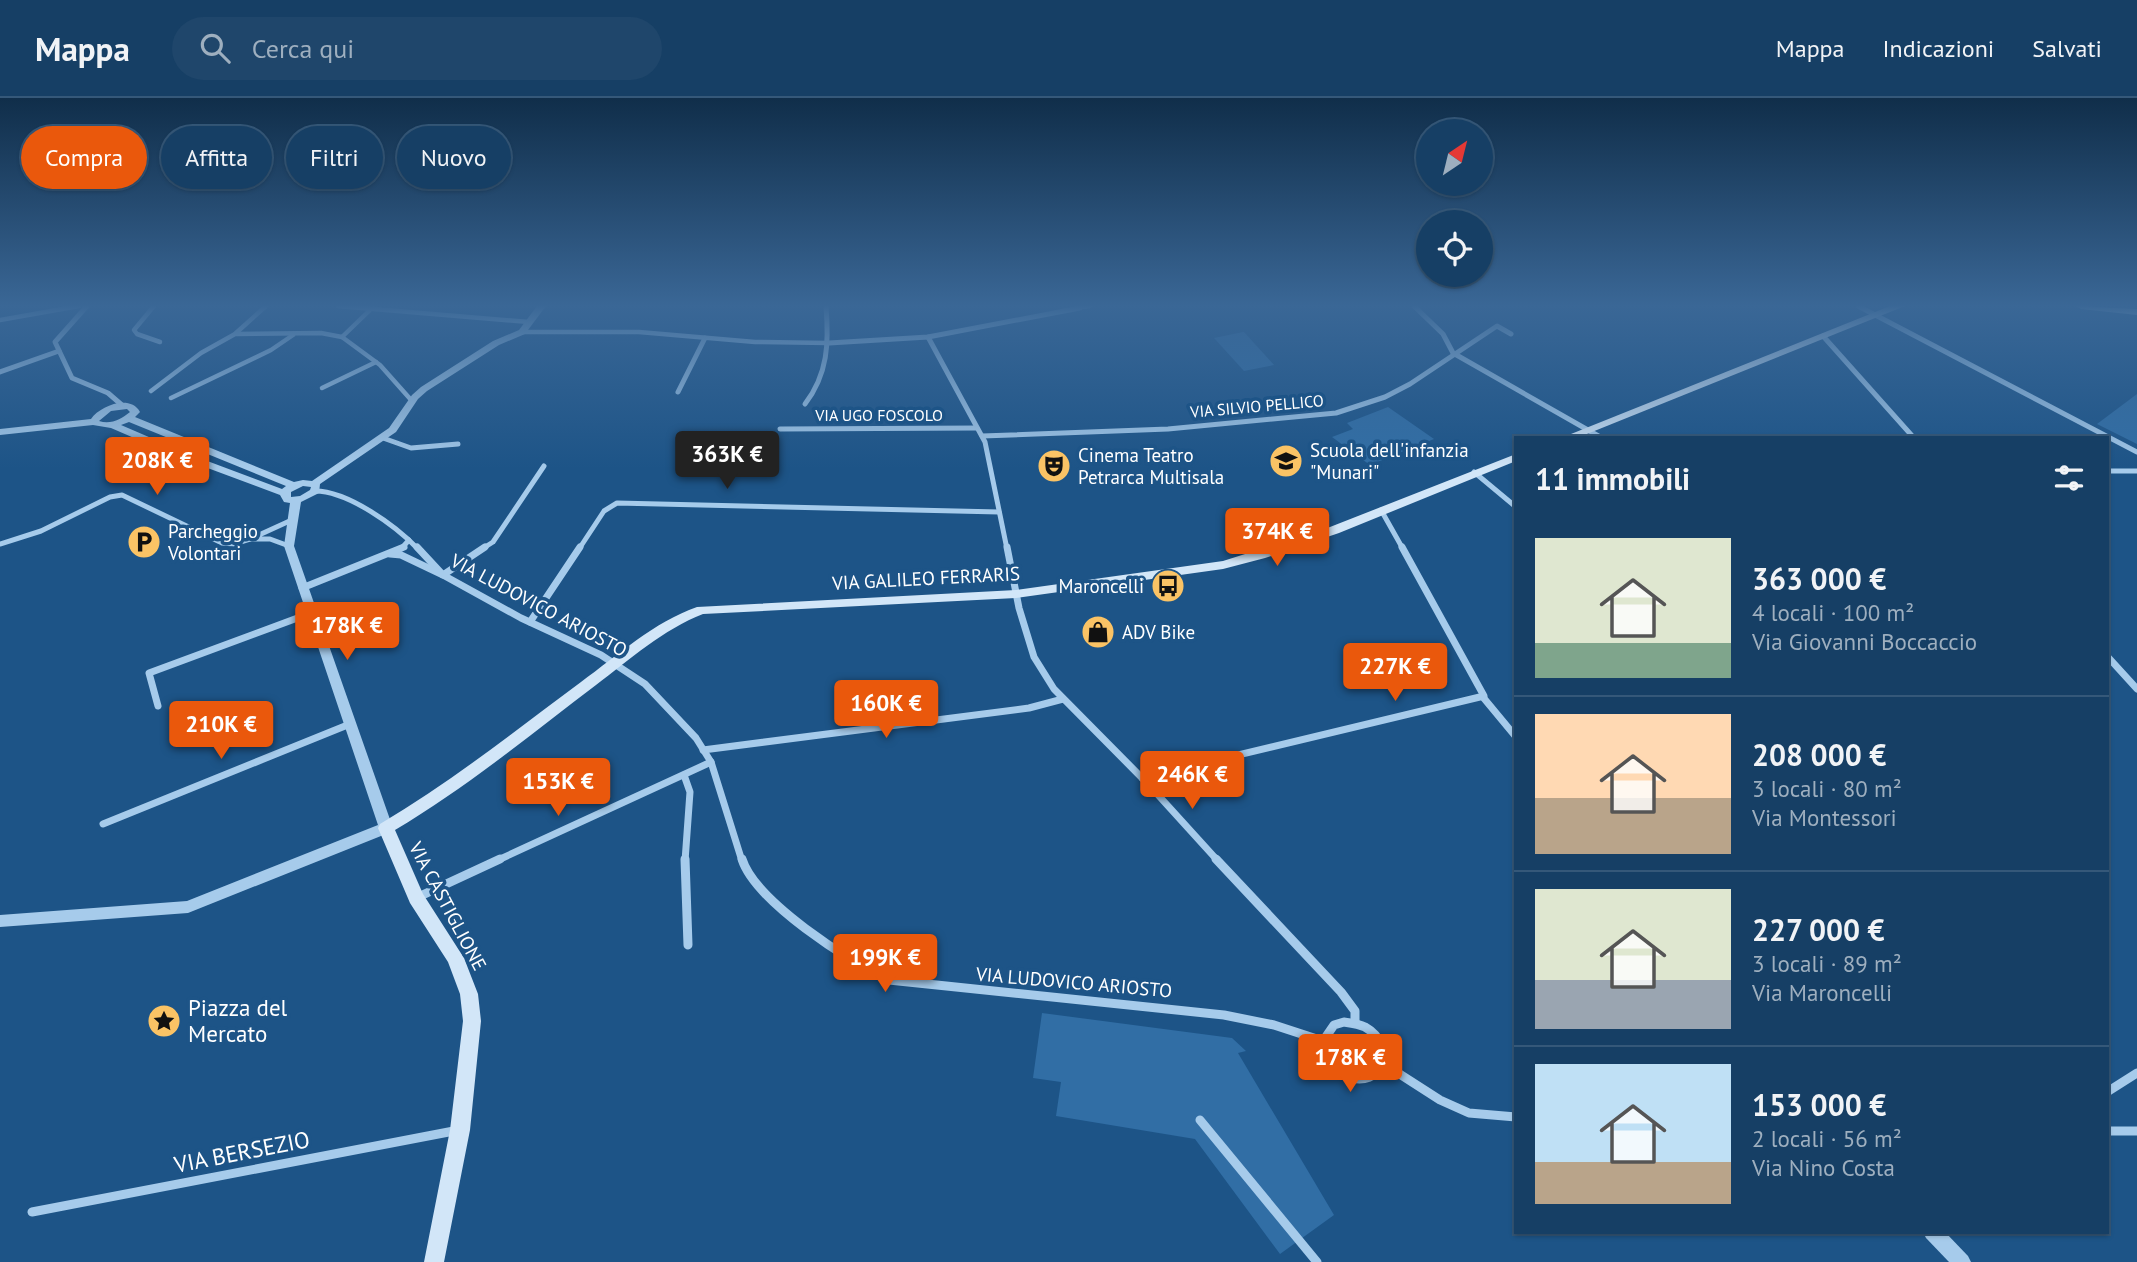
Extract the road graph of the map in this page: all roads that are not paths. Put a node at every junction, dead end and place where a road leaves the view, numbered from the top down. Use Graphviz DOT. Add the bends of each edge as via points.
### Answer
graph roads {
  1 [pos="33,360"];
  2 [pos="64,360"];
  3 [pos="192,360"];
  4 [pos="248,360"];
  5 [pos="469,360"];
  6 [pos="694,360"];
  7 [pos="828,360"];
  8 [pos="941,360"];
  9 [pos="1443,360"];
  10 [pos="1466,360"];
  11 [pos="1762,360"];
  12 [pos="1845,360"];
  13 [pos="1973,360"];
  14 [pos="376,362"];
  15 [pos="0,372"];
  16 [pos="322,388"];
  17 [pos="150,391"];
  18 [pos="678,392"];
  19 [pos="171,398"];
  20 [pos="412,401"];
  21 [pos="804,404"];
  22 [pos="123,406"];
  23 [pos="129,418"];
  24 [pos="94,422"];
  25 [pos="112,425"];
  26 [pos="977,428"];
  27 [pos="780,429"];
  28 [pos="1589,429"];
  29 [pos="0,432"];
  30 [pos="982,436"];
  31 [pos="1571,436"];
  32 [pos="1599,436"];
  33 [pos="1912,436"];
  34 [pos="2108,436"];
  35 [pos="2109,436"];
  36 [pos="383,438"];
  37 [pos="458,444"];
  38 [pos="2137,452"];
  39 [pos="1514,458"];
  40 [pos="544,466"];
  41 [pos="2109,471"];
  42 [pos="2137,471"];
  43 [pos="1474,472"];
  44 [pos="293,485"];
  45 [pos="314,487"];
  46 [pos="284,494"];
  47 [pos="296,500"];
  48 [pos="1514,505"];
  49 [pos="1381,510"];
  50 [pos="999,512"];
  51 [pos="295,518"];
  52 [pos="250,539"];
  53 [pos="409,540"];
  54 [pos="0,544"];
  55 [pos="289,546"];
  56 [pos="390,554"];
  57 [pos="443,575"];
  58 [pos="302,588"];
  59 [pos="1016,594"];
  60 [pos="312,613"];
  61 [pos="530,622"];
  62 [pos="2109,658"];
  63 [pos="614,665"];
  64 [pos="2137,688"];
  65 [pos="1482,696"];
  66 [pos="1063,699"];
  67 [pos="158,706"];
  68 [pos="350,723"];
  69 [pos="1514,735"];
  70 [pos="703,750"];
  71 [pos="711,762"];
  72 [pos="684,775"];
  73 [pos="1142,778"];
  74 [pos="103,824"];
  75 [pos="386,828"];
  76 [pos="416,898"];
  77 [pos="0,921"];
  78 [pos="688,945"];
  79 [pos="1355,1022"];
  80 [pos="1323,1041"];
  81 [pos="1384,1064"];
  82 [pos="2137,1073"];
  83 [pos="2109,1091"];
  84 [pos="1514,1117"];
  85 [pos="1200,1120"];
  86 [pos="460,1130"];
  87 [pos="2109,1131"];
  88 [pos="2137,1132"];
  89 [pos="32,1212"];
  90 [pos="1933,1234"];
  91 [pos="434,1262"];
  92 [pos="1317,1262"];
  93 [pos="1962,1262"];
  1 -- 15 [label="street"];
  2 -- 22 [label="street" via="72,377"];
  3 -- 17 [label="street"];
  4 -- 19 [label="street"];
  5 -- 20 [label="street"];
  6 -- 18 [label="street"];
  7 -- 21 [label="street" via="816,391"];
  8 -- 26 [label="street"];
  9 -- 30 [label="street, VIA SILVIO PELLICO" via="1385,397 1336,413 1142,430"];
  10 -- 28 [label="street"];
  11 -- 28 [label="main road"];
  12 -- 33 [label="street"];
  13 -- 34 [label="street"];
  14 -- 16 [label="street"];
  14 -- 20 [label="street"];
  20 -- 36 [label="street" via="399,424"];
  22 -- 23 [label="street" via="135,410"];
  22 -- 24 [label="street" via="101,413"];
  23 -- 25 [label="street"];
  23 -- 44 [label="street"];
  24 -- 25 [label="street"];
  24 -- 29 [label="street"];
  25 -- 46 [label="street"];
  26 -- 27 [label="street, VIA UGO FOSCOLO"];
  26 -- 30 [label="street"];
  28 -- 31 [label="main road"];
  28 -- 32 [label="street"];
  30 -- 50 [label="street"];
  35 -- 38 [label="street"];
  36 -- 37 [label="street" via="411,448"];
  36 -- 45 [label="street"];
  39 -- 43 [label="main road, VIA GALILEO FERRARIS"];
  40 -- 57 [label="street" via="493,542"];
  41 -- 42 [label="street"];
  43 -- 48 [label="street"];
  43 -- 49 [label="main road, VIA GALILEO FERRARIS"];
  44 -- 45 [label="street"];
  44 -- 46 [label="street"];
  45 -- 47 [label="street"];
  45 -- 53 [label="street, VIA LUDOVICO ARIOSTO" via="385,520"];
  46 -- 47 [label="street" via="288,500"];
  47 -- 51 [label="street, VIA CASTIGLIONE"];
  49 -- 59 [label="main road, VIA GALILEO FERRARIS" via="1283,548 1223,565"];
  49 -- 65 [label="street"];
  50 -- 59 [label="street"];
  50 -- 61 [label="street" via="617,503 604,511"];
  51 -- 52 [label="street"];
  51 -- 55 [label="street, VIA CASTIGLIONE"];
  52 -- 54 [label="street" via="222,544 122,495 27,537"];
  52 -- 55 [label="street" via="270,539"];
  53 -- 56 [label="street"];
  53 -- 57 [label="street, VIA LUDOVICO ARIOSTO"];
  55 -- 58 [label="street, VIA CASTIGLIONE"];
  56 -- 57 [label="street"];
  56 -- 58 [label="street"];
  57 -- 61 [label="street, VIA LUDOVICO ARIOSTO"];
  58 -- 60 [label="street, VIA CASTIGLIONE"];
  59 -- 63 [label="main road, VIA GALILEO FERRARIS" via="702,610 680,618"];
  59 -- 66 [label="street" via="1034,657"];
  60 -- 67 [label="street" via="149,673"];
  60 -- 68 [label="street, VIA CASTIGLIONE"];
  61 -- 63 [label="street, VIA LUDOVICO ARIOSTO"];
  62 -- 64 [label="street"];
  63 -- 70 [label="street, VIA LUDOVICO ARIOSTO" via="645,684"];
  63 -- 75 [label="main road, VIA GALILEO FERRARIS" via="433,800"];
  65 -- 69 [label="street"];
  65 -- 73 [label="street"];
  66 -- 70 [label="street" via="1030,708"];
  66 -- 73 [label="street"];
  68 -- 74 [label="street"];
  68 -- 75 [label="street, VIA CASTIGLIONE"];
  70 -- 71 [label="street, VIA LUDOVICO ARIOSTO"];
  71 -- 72 [label="street"];
  71 -- 80 [label="street, VIA LUDOVICO ARIOSTO" via="744,867 792,918 879,976 925,985 1198,1011 1268,1022"];
  72 -- 76 [label="street"];
  72 -- 78 [label="street" via="690,792 684,845"];
  73 -- 79 [label="street" via="1341,992 1354,1011"];
  75 -- 76 [label="main road, VIA CASTIGLIONE"];
  75 -- 77 [label="street" via="188,907"];
  76 -- 86 [label="main road, VIA CASTIGLIONE" via="455,958 470,994 472,1021"];
  79 -- 80 [label="street" via="1334,1026"];
  79 -- 81 [label="street" via="1376,1034 1385,1054"];
  80 -- 81 [label="street" via="1327,1062 1346,1077 1369,1078"];
  81 -- 84 [label="street" via="1469,1114"];
  82 -- 83 [label="street"];
  85 -- 92 [label="street"];
  86 -- 89 [label="street, VIA BERSEZIO"];
  86 -- 91 [label="main road, VIA CASTIGLIONE"];
  87 -- 88 [label="street"];
  90 -- 93 [label="street"];
}
